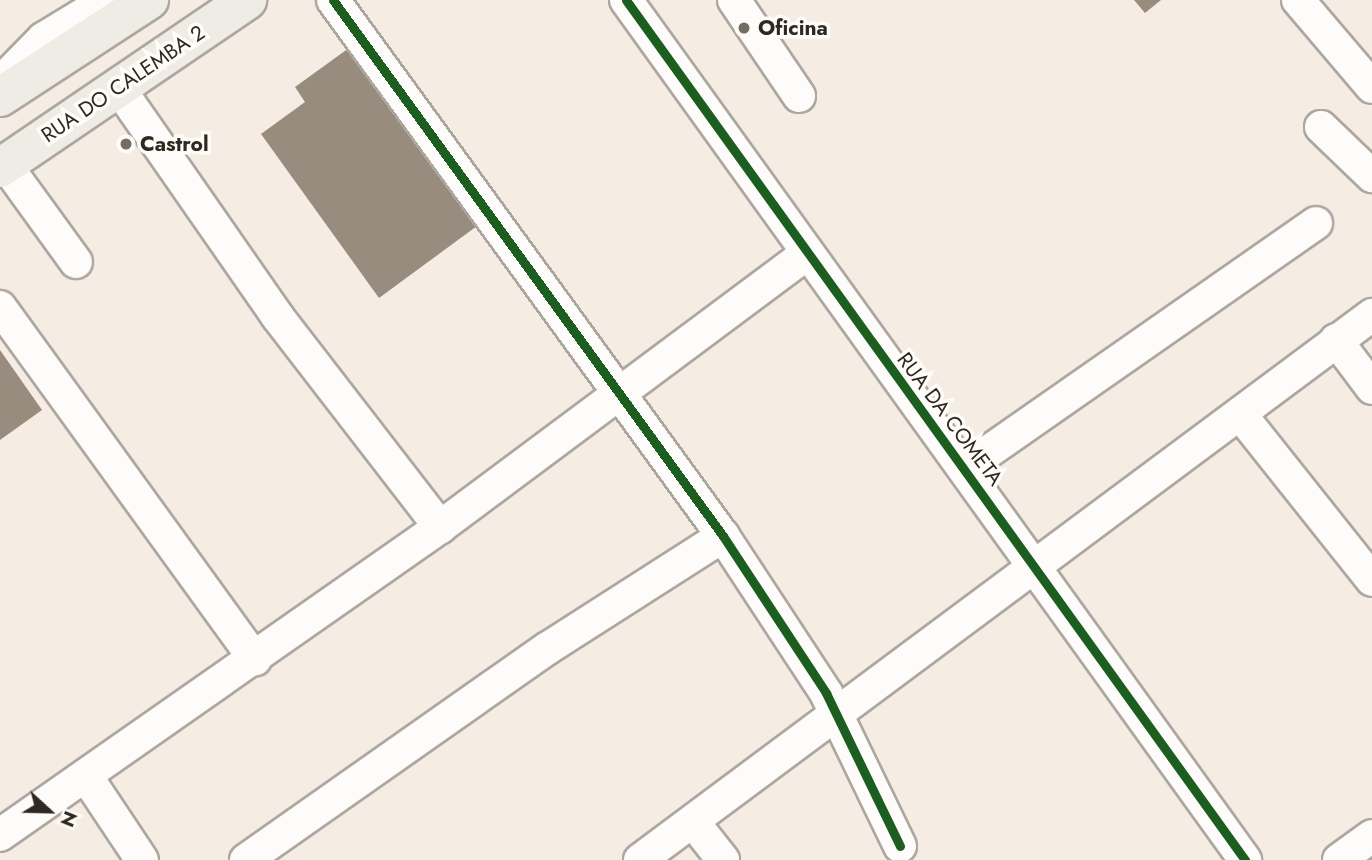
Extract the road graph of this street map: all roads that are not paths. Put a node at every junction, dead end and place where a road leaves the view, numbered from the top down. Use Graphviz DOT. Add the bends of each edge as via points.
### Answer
graph roads {
  1 [pos="107,0"];
  2 [pos="149,0"];
  3 [pos="247,0"];
  4 [pos="333,0"];
  5 [pos="626,0"];
  6 [pos="734,0"];
  7 [pos="1298,0"];
  8 [pos="0,83"];
  9 [pos="118,87"];
  10 [pos="1372,87"];
  11 [pos="799,96"];
  12 [pos="0,97"];
  13 [pos="1321,127"];
  14 [pos="2,166"];
  15 [pos="1372,176"];
  16 [pos="1317,223"];
  17 [pos="806,254"];
  18 [pos="76,262"];
  19 [pos="0,307"];
  20 [pos="1372,315"];
  21 [pos="1336,340"];
  22 [pos="1372,388"];
  23 [pos="616,394"];
  24 [pos="1240,414"];
  25 [pos="965,468"];
  26 [pos="440,527"];
  27 [pos="723,536"];
  28 [pos="1040,568"];
  29 [pos="1372,580"];
  30 [pos="255,659"];
  31 [pos="837,718"];
  32 [pos="86,776"];
  33 [pos="694,823"];
  34 [pos="0,835"];
  35 [pos="1372,836"];
  36 [pos="900,846"];
  37 [pos="142,860"];
  38 [pos="246,860"];
  39 [pos="640,860"];
  40 [pos="723,860"];
  41 [pos="1245,860"];
  42 [pos="1339,860"];
  1 -- 8 [label="street" via="43,39"];
  2 -- 12 [label="main road"];
  3 -- 9 [label="main road, RUA DO CALEMBA 2"];
  4 -- 23 [label="street"];
  5 -- 17 [label="street, RUA DA COMETA"];
  6 -- 11 [label="street"];
  7 -- 10 [label="street"];
  9 -- 14 [label="main road, RUA DO CALEMBA 2"];
  9 -- 26 [label="street" via="277,316"];
  13 -- 15 [label="street"];
  14 -- 18 [label="street"];
  16 -- 25 [label="street"];
  17 -- 23 [label="street"];
  17 -- 25 [label="street, RUA DA COMETA"];
  19 -- 30 [label="street"];
  20 -- 21 [label="street"];
  21 -- 22 [label="street"];
  21 -- 24 [label="street"];
  23 -- 26 [label="street"];
  23 -- 27 [label="street"];
  24 -- 28 [label="street"];
  24 -- 29 [label="street"];
  25 -- 28 [label="street, RUA DA COMETA"];
  26 -- 30 [label="street"];
  27 -- 31 [label="street"];
  27 -- 38 [label="street" via="548,648"];
  28 -- 31 [label="street"];
  28 -- 41 [label="street, RUA DA COMETA"];
  30 -- 32 [label="street"];
  31 -- 33 [label="street"];
  31 -- 36 [label="street"];
  32 -- 34 [label="street"];
  32 -- 37 [label="street"];
  33 -- 39 [label="street"];
  33 -- 40 [label="street"];
  35 -- 42 [label="street"];
}
